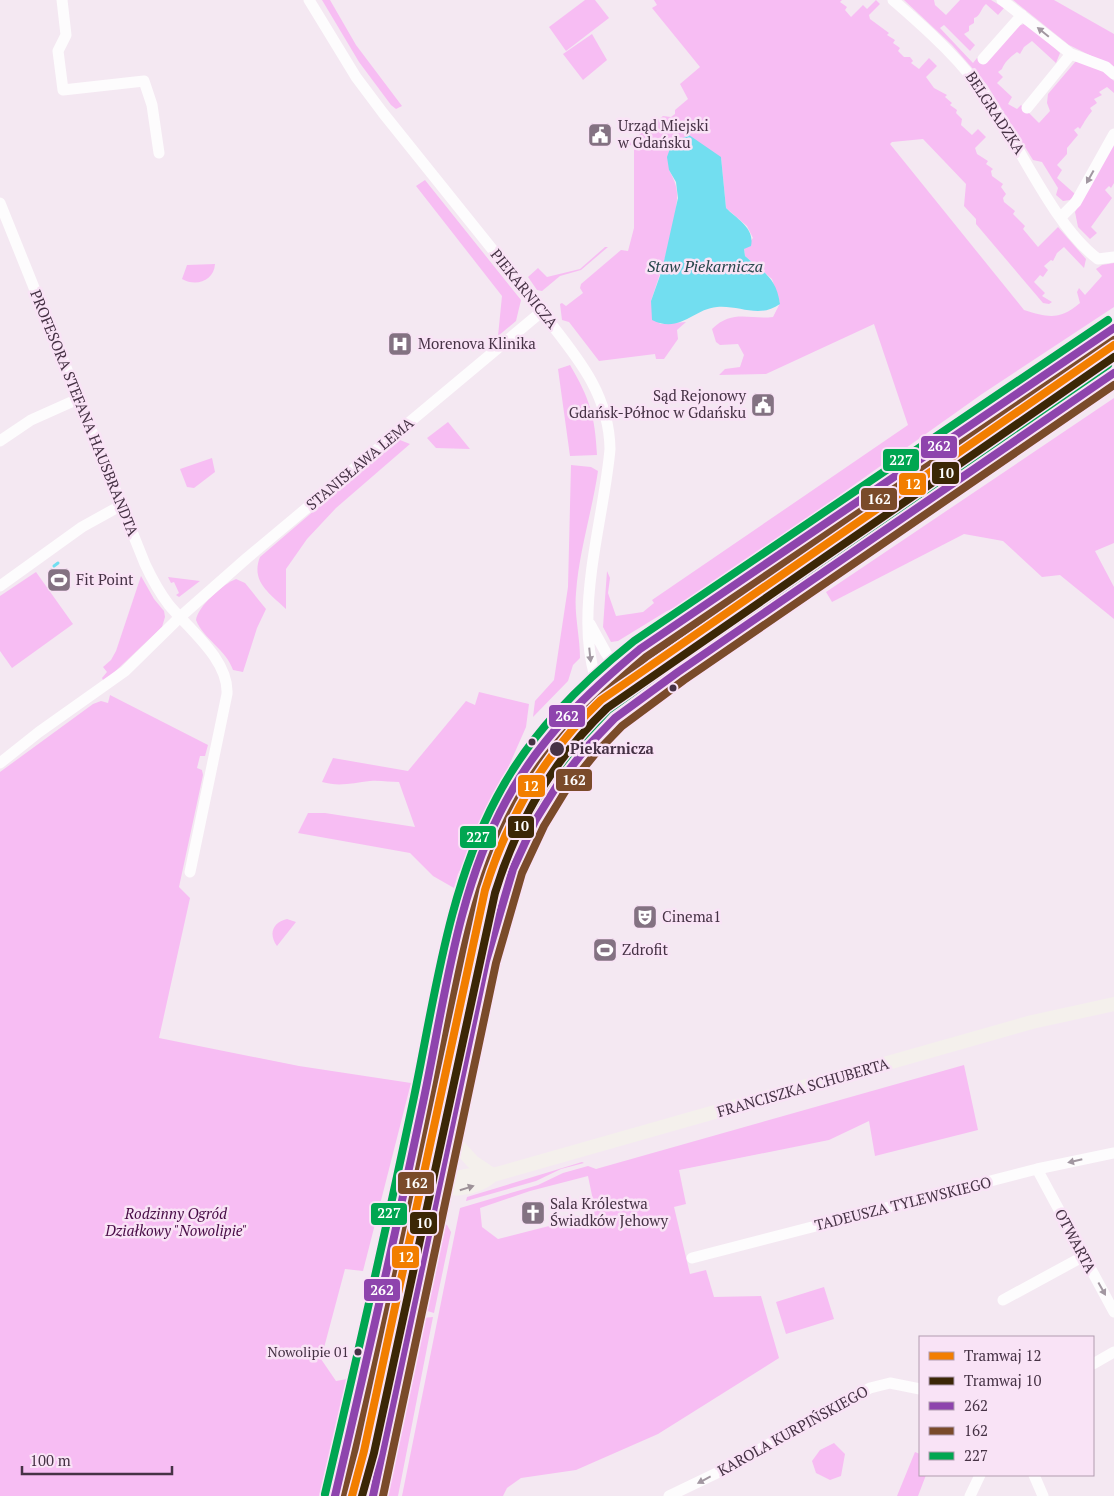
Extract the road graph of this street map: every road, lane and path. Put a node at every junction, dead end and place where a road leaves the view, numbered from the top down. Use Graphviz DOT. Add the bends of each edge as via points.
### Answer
graph roads {
  1 [pos="62,0"];
  2 [pos="309,0"];
  3 [pos="893,0"];
  4 [pos="1002,0"];
  5 [pos="1022,15"];
  6 [pos="1071,54"];
  7 [pos="983,59"];
  8 [pos="1114,74"];
  9 [pos="1027,108"];
  10 [pos="1114,134"];
  11 [pos="159,153"];
  12 [pos="0,203"];
  13 [pos="1061,217"];
  14 [pos="1114,257"];
  15 [pos="540,313"];
  16 [pos="1114,328"];
  17 [pos="1114,373"];
  18 [pos="78,399"];
  19 [pos="0,441"];
  20 [pos="120,506"];
  21 [pos="0,586"];
  22 [pos="180,617"];
  23 [pos="589,622"];
  24 [pos="618,668"];
  25 [pos="597,686"];
  26 [pos="632,706"];
  27 [pos="615,718"];
  28 [pos="0,763"];
  29 [pos="190,872"];
  30 [pos="1114,1004"];
  31 [pos="450,1136"];
  32 [pos="1114,1153"];
  33 [pos="1037,1169"];
  34 [pos="493,1175"];
  35 [pos="407,1180"];
  36 [pos="438,1186"];
  37 [pos="1084,1256"];
  38 [pos="692,1258"];
  39 [pos="1003,1300"];
  40 [pos="1114,1312"];
  41 [pos="1114,1352"];
  42 [pos="1094,1363"];
  43 [pos="919,1389"];
  44 [pos="980,1476"];
  45 [pos="1034,1476"];
  46 [pos="335,1496"];
  47 [pos="374,1496"];
  48 [pos="669,1496"];
  49 [pos="970,1496"];
  50 [pos="1043,1496"];
  1 -- 11 [label="street" via="66,36 58,51 63,90 144,81 152,105"];
  2 -- 15 [label="street, PIEKARNICZA" via="361,84"];
  3 -- 13 [label="street, BELGRADZKA" via="965,68 990,102"];
  4 -- 5 [label="street"];
  6 -- 5 [label="street, one-way"];
  5 -- 7 [label="street, BELGRADZKA"];
  6 -- 8 [label="street" via="1106,67"];
  6 -- 9 [label="street, BELGRADZKA"];
  10 -- 13 [label="street, one-way" via="1076,202"];
  12 -- 18 [label="street, PROFESORA STEFANA HAUSBRANDTA"];
  13 -- 14 [label="street, BELGRADZKA" via="1093,255 1104,260"];
  15 -- 22 [label="street, STANISŁAWA LEMA"];
  15 -- 23 [label="street, PIEKARNICZA" via="592,379 609,430 609,464 593,564"];
  16 -- 24 [label="main road" via="640,649"];
  17 -- 26 [label="main road"];
  18 -- 19 [label="street" via="31,420"];
  18 -- 20 [label="street, PROFESORA STEFANA HAUSBRANDTA"];
  20 -- 21 [label="street" via="82,527"];
  20 -- 22 [label="street, PROFESORA STEFANA HAUSBRANDTA" via="153,581"];
  22 -- 28 [label="street, STANISŁAWA LEMA" via="125,671"];
  22 -- 29 [label="street" via="217,659 227,684"];
  23 -- 24 [label="street"];
  23 -- 25 [label="street, PIEKARNICZA, one-way" via="591,663"];
  24 -- 25 [label="main road"];
  24 -- 26 [label="street"];
  25 -- 27 [label="street, PIEKARNICZA"];
  25 -- 35 [label="main road" via="558,724 527,767 496,821 474,873"];
  26 -- 27 [label="main road"];
  27 -- 31 [label="main road" via="558,784 535,821 513,869 486,961"];
  30 -- 34 [label="main road, FRANCISZKA SCHUBERTA" via="1032,1022"];
  31 -- 34 [label="main road" via="473,1162"];
  31 -- 36 [label="main road"];
  32 -- 33 [label="street, TADEUSZA TYLEWSKIEGO, one-way"];
  33 -- 37 [label="street, OTWARTA"];
  33 -- 38 [label="street, TADEUSZA TYLEWSKIEGO"];
  34 -- 36 [label="main road, FRANCISZKA SCHUBERTA" via="464,1176"];
  35 -- 36 [label="main road"];
  35 -- 46 [label="main road"];
  36 -- 47 [label="main road"];
  37 -- 39 [label="street"];
  37 -- 40 [label="street, OTWARTA, one-way"];
  41 -- 42 [label="street"];
  43 -- 48 [label="street, KAROLA KURPIŃSKIEGO, one-way" via="890,1383 870,1388 721,1471"];
  44 -- 49 [label="street"];
  45 -- 50 [label="street"];
}
